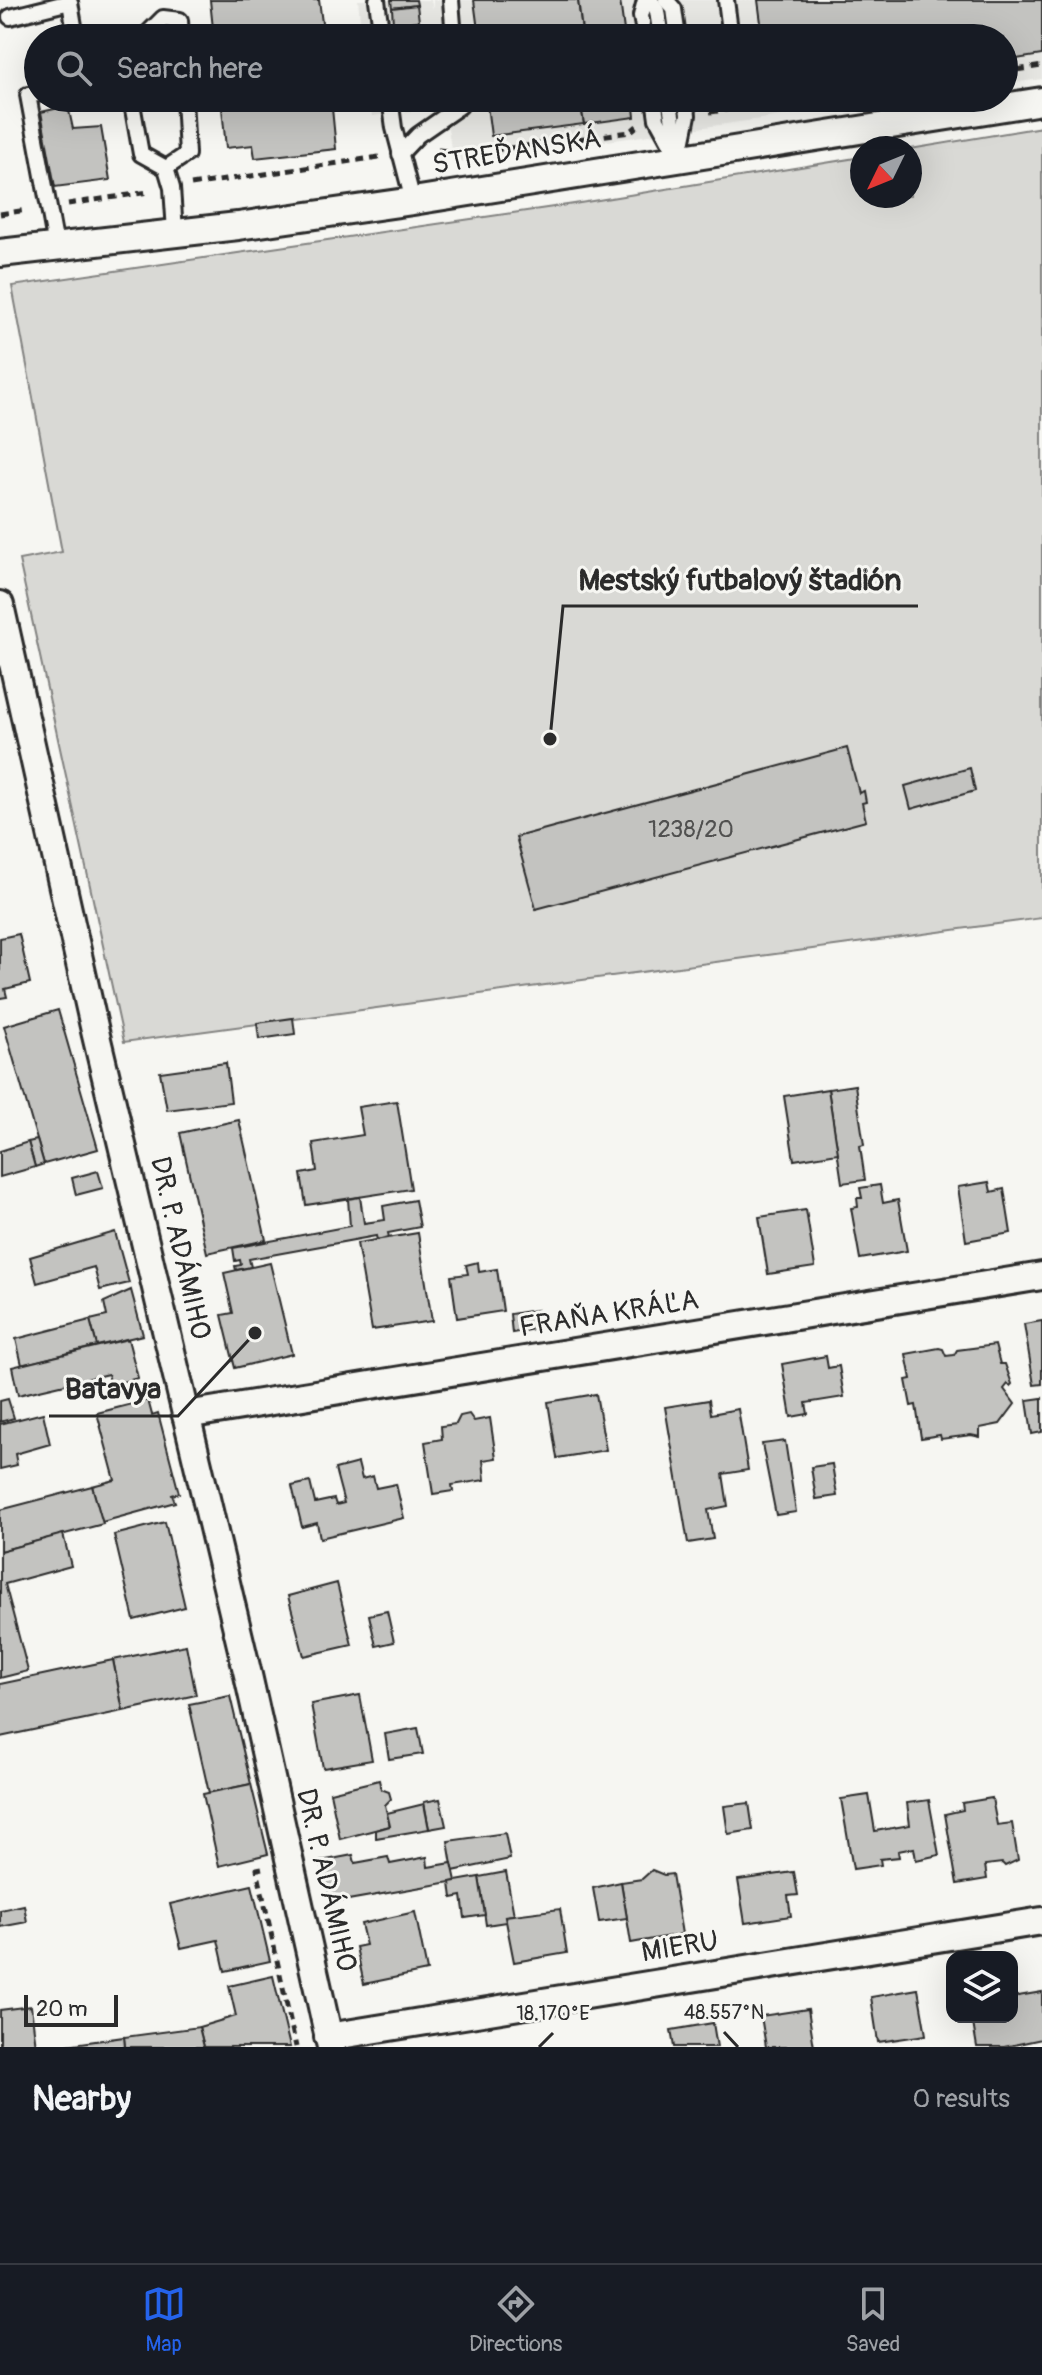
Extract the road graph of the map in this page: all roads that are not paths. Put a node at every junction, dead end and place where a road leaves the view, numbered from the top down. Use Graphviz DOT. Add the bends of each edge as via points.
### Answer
graph roads {
  1 [pos="377,0"];
  2 [pos="451,0"];
  3 [pos="645,0"];
  4 [pos="651,0"];
  5 [pos="666,0"];
  6 [pos="726,0"];
  7 [pos="10,17"];
  8 [pos="74,24"];
  9 [pos="157,24"];
  10 [pos="180,24"];
  11 [pos="380,24"];
  12 [pos="453,24"];
  13 [pos="642,24"];
  14 [pos="659,24"];
  15 [pos="676,24"];
  16 [pos="729,24"];
  17 [pos="1042,101"];
  18 [pos="1018,105"];
  19 [pos="31,112"];
  20 [pos="134,112"];
  21 [pos="185,112"];
  22 [pos="392,112"];
  23 [pos="451,112"];
  24 [pos="656,112"];
  25 [pos="671,112"];
  26 [pos="688,112"];
  27 [pos="973,112"];
  28 [pos="400,154"];
  29 [pos="679,159"];
  30 [pos="166,168"];
  31 [pos="413,201"];
  32 [pos="175,231"];
  33 [pos="56,246"];
  34 [pos="0,253"];
  35 [pos="0,605"];
  36 [pos="1042,1276"];
  37 [pos="186,1415"];
  38 [pos="1042,1921"];
  39 [pos="330,2042"];
  1 -- 11 [label="lane"];
  2 -- 12 [label="lane"];
  3 -- 13 [label="lane"];
  4 -- 14 [label="lane"];
  5 -- 15 [label="lane"];
  6 -- 16 [label="lane"];
  7 -- 8 [label="lane" via="70,2"];
  9 -- 10 [label="lane" via="163,18"];
  17 -- 18 [label="street, STREĎANSKÁ"];
  19 -- 33 [label="lane"];
  20 -- 30 [label="lane" via="141,154"];
  21 -- 30 [label="lane" via="187,154"];
  22 -- 28 [label="lane"];
  23 -- 28 [label="lane"];
  24 -- 29 [label="lane"];
  25 -- 29 [label="lane"];
  26 -- 29 [label="lane"];
  27 -- 29 [label="street, STREĎANSKÁ"];
  28 -- 31 [label="lane"];
  29 -- 31 [label="street, STREĎANSKÁ"];
  30 -- 32 [label="lane"];
  31 -- 32 [label="street, STREĎANSKÁ"];
  32 -- 33 [label="street, STREĎANSKÁ"];
  33 -- 34 [label="street, STREĎANSKÁ"];
  35 -- 37 [label="street, DR. P. ADÁMIHO"];
  36 -- 37 [label="street, FRAŇA KRÁĽA"];
  37 -- 39 [label="street, DR. P. ADÁMIHO"];
  38 -- 39 [label="street, MIERU"];
}
